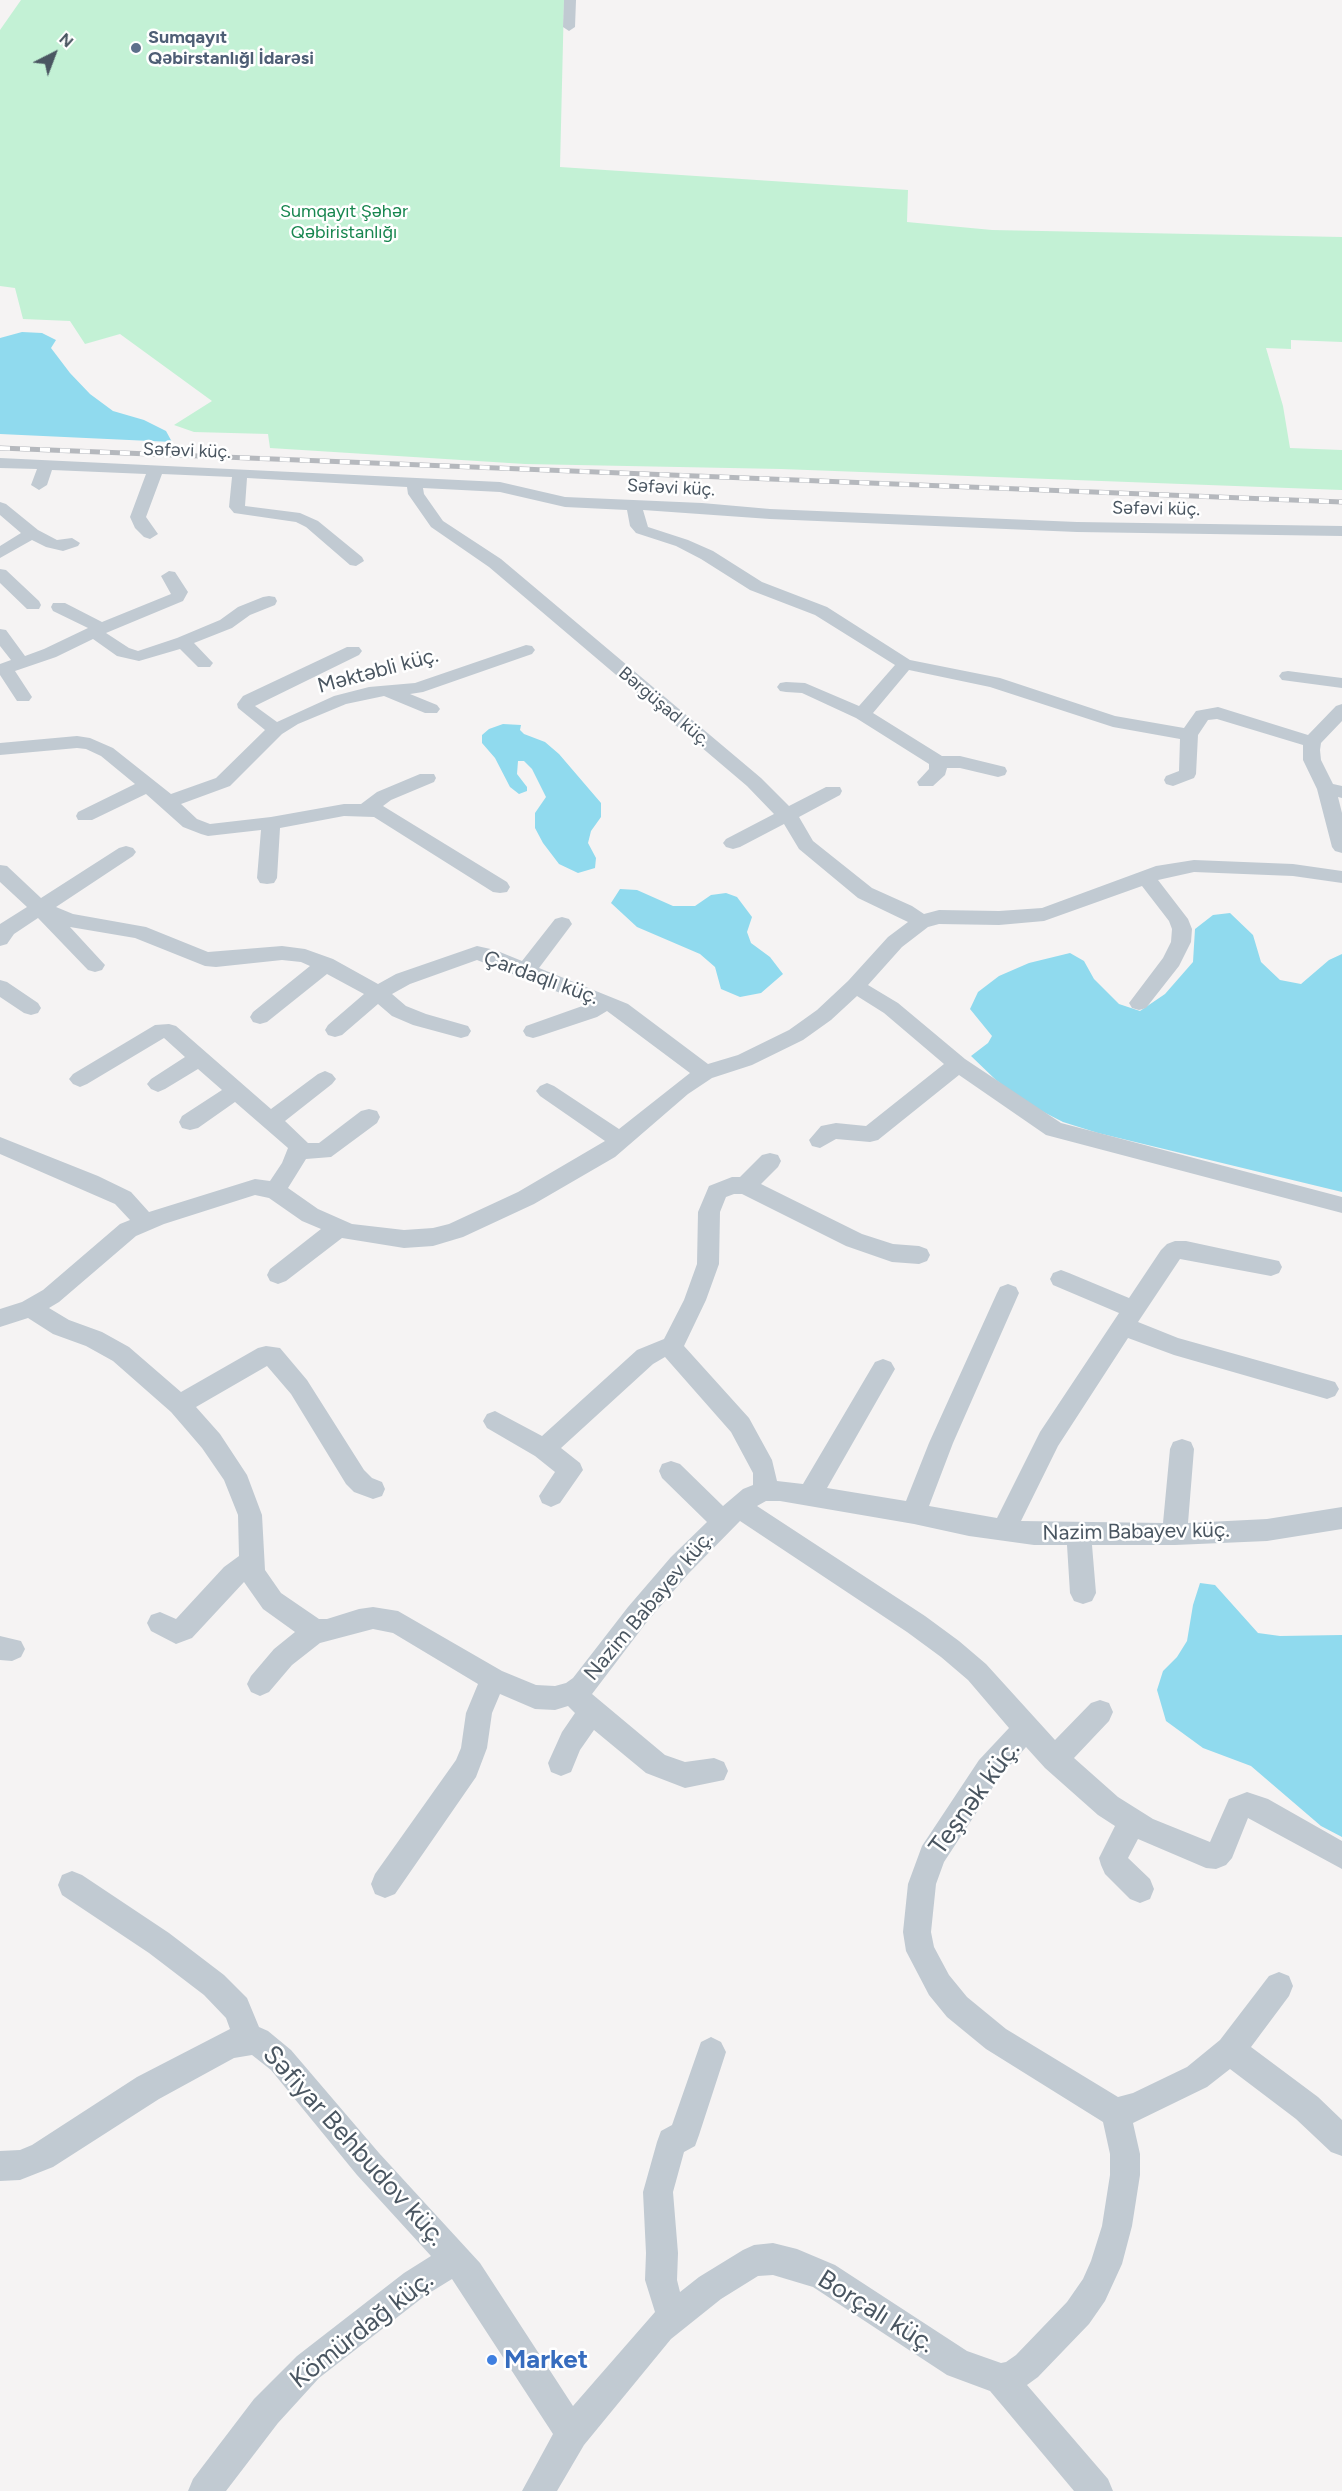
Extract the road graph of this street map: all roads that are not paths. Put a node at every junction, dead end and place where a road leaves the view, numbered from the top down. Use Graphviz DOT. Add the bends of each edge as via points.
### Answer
graph roads {
  1 [pos="570,0"];
  2 [pos="570,27"];
  3 [pos="0,464"];
  4 [pos="46,465"];
  5 [pos="156,469"];
  6 [pos="240,473"];
  7 [pos="414,483"];
  8 [pos="39,485"];
  9 [pos="634,505"];
  10 [pos="0,507"];
  11 [pos="1342,531"];
  12 [pos="32,533"];
  13 [pos="150,534"];
  14 [pos="72,543"];
  15 [pos="0,553"];
  16 [pos="356,561"];
  17 [pos="0,574"];
  18 [pos="169,576"];
  19 [pos="269,601"];
  20 [pos="33,605"];
  21 [pos="59,607"];
  22 [pos="97,630"];
  23 [pos="0,634"];
  24 [pos="183,642"];
  25 [pos="526,650"];
  26 [pos="353,651"];
  27 [pos="22,663"];
  28 [pos="204,663"];
  29 [pos="905,663"];
  30 [pos="2,669"];
  31 [pos="1288,676"];
  32 [pos="1342,682"];
  33 [pos="786,687"];
  34 [pos="388,691"];
  35 [pos="23,697"];
  36 [pos="431,709"];
  37 [pos="1342,710"];
  38 [pos="862,714"];
  39 [pos="276,730"];
  40 [pos="1189,735"];
  41 [pos="1312,742"];
  42 [pos="0,749"];
  43 [pos="938,762"];
  44 [pos="999,771"];
  45 [pos="427,778"];
  46 [pos="1173,780"];
  47 [pos="926,782"];
  48 [pos="147,786"];
  49 [pos="1334,790"];
  50 [pos="833,791"];
  51 [pos="168,802"];
  52 [pos="367,809"];
  53 [pos="787,815"];
  54 [pos="85,816"];
  55 [pos="271,823"];
  56 [pos="733,843"];
  57 [pos="1342,847"];
  58 [pos="126,852"];
  59 [pos="0,871"];
  60 [pos="1342,877"];
  61 [pos="267,878"];
  62 [pos="1146,878"];
  63 [pos="500,887"];
  64 [pos="40,908"];
  65 [pos="921,922"];
  66 [pos="562,924"];
  67 [pos="0,939"];
  68 [pos="326,964"];
  69 [pos="95,965"];
  70 [pos="526,970"];
  71 [pos="855,986"];
  72 [pos="0,987"];
  73 [pos="378,993"];
  74 [pos="607,1002"];
  75 [pos="1139,1003"];
  76 [pos="31,1008"];
  77 [pos="260,1017"];
  78 [pos="335,1030"];
  79 [pos="461,1031"];
  80 [pos="533,1031"];
  81 [pos="200,1058"];
  82 [pos="958,1064"];
  83 [pos="705,1073"];
  84 [pos="80,1079"];
  85 [pos="325,1079"];
  86 [pos="158,1084"];
  87 [pos="237,1090"];
  88 [pos="547,1091"];
  89 [pos="369,1117"];
  90 [pos="271,1120"];
  91 [pos="190,1122"];
  92 [pos="621,1140"];
  93 [pos="820,1140"];
  94 [pos="0,1145"];
  95 [pos="299,1151"];
  96 [pos="770,1161"];
  97 [pos="745,1186"];
  98 [pos="275,1190"];
  99 [pos="1342,1205"];
  100 [pos="143,1223"];
  101 [pos="338,1229"];
  102 [pos="919,1255"];
  103 [pos="1271,1268"];
  104 [pos="278,1275"];
  105 [pos="1060,1278"];
  106 [pos="1008,1293"];
  107 [pos="30,1308"];
  108 [pos="0,1318"];
  109 [pos="1128,1318"];
  110 [pos="672,1346"];
  111 [pos="883,1368"];
  112 [pos="1327,1389"];
  113 [pos="179,1405"];
  114 [pos="495,1420"];
  115 [pos="544,1449"];
  116 [pos="1182,1449"];
  117 [pos="671,1472"];
  118 [pos="372,1489"];
  119 [pos="765,1491"];
  120 [pos="551,1496"];
  121 [pos="809,1496"];
  122 [pos="915,1513"];
  123 [pos="730,1514"];
  124 [pos="1342,1518"];
  125 [pos="1004,1530"];
  126 [pos="1079,1534"];
  127 [pos="1175,1534"];
  128 [pos="250,1562"];
  129 [pos="1083,1593"];
  130 [pos="160,1623"];
  131 [pos="315,1631"];
  132 [pos="494,1679"];
  133 [pos="260,1684"];
  134 [pos="573,1693"];
  135 [pos="591,1712"];
  136 [pos="1100,1712"];
  137 [pos="1026,1728"];
  138 [pos="1055,1759"];
  139 [pos="561,1763"];
  140 [pos="714,1771"];
  141 [pos="1131,1822"];
  142 [pos="1342,1856"];
  143 [pos="385,1884"];
  144 [pos="72,1885"];
  145 [pos="1140,1889"];
  146 [pos="1279,1986"];
  147 [pos="249,2040"];
  148 [pos="1230,2050"];
  149 [pos="711,2052"];
  150 [pos="1116,2113"];
  151 [pos="1342,2141"];
  152 [pos="0,2166"];
  153 [pos="456,2258"];
  154 [pos="674,2316"];
  155 [pos="1001,2379"];
  156 [pos="572,2433"];
  157 [pos="205,2491"];
  158 [pos="539,2491"];
  159 [pos="1096,2491"];
  1 -- 2 [label="street"];
  3 -- 4 [label="street, Səfəvi küç."];
  4 -- 5 [label="street, Səfəvi küç."];
  4 -- 8 [label="street"];
  5 -- 6 [label="street, Səfəvi küç."];
  5 -- 13 [label="street" via="138,517"];
  6 -- 7 [label="street, Səfəvi küç."];
  6 -- 16 [label="street" via="240,510 300,518"];
  7 -- 9 [label="street, Səfəvi küç." via="500,487 559,502"];
  7 -- 53 [label="street, Bərgüşad küç." via="416,494 437,524 495,563 754,782"];
  9 -- 11 [label="street, Səfəvi küç." via="1077,527"];
  9 -- 29 [label="street" via="642,530 682,543 756,586 820,611"];
  10 -- 12 [label="street"];
  12 -- 14 [label="street" via="58,546"];
  12 -- 15 [label="street"];
  17 -- 20 [label="street"];
  18 -- 22 [label="street" via="180,592 177,597"];
  19 -- 24 [label="street"];
  21 -- 22 [label="street"];
  22 -- 24 [label="street" via="130,656"];
  22 -- 27 [label="street"];
  23 -- 27 [label="street"];
  24 -- 28 [label="street"];
  25 -- 34 [label="street, Məktəbli küç." via="417,688"];
  26 -- 39 [label="street" via="249,700 247,708"];
  27 -- 30 [label="street"];
  29 -- 38 [label="street"];
  29 -- 40 [label="street" via="994,682 1100,718"];
  30 -- 35 [label="street"];
  31 -- 32 [label="street"];
  33 -- 38 [label="street" via="806,687"];
  34 -- 36 [label="street"];
  34 -- 39 [label="street, Məktəbli küç." via="363,687"];
  37 -- 41 [label="street"];
  38 -- 43 [label="street"];
  39 -- 51 [label="street, Məktəbli küç." via="223,782"];
  40 -- 41 [label="street" via="1202,715 1218,712"];
  40 -- 46 [label="street" via="1187,774"];
  41 -- 49 [label="street" via="1312,760"];
  42 -- 48 [label="street" via="90,744 107,752"];
  43 -- 44 [label="street" via="960,762"];
  43 -- 47 [label="street" via="938,771"];
  45 -- 52 [label="street" via="384,796"];
  48 -- 51 [label="street"];
  48 -- 54 [label="street"];
  49 -- 57 [label="street"];
  50 -- 53 [label="street"];
  51 -- 55 [label="street" via="190,823 208,830"];
  52 -- 55 [label="street"];
  52 -- 63 [label="street" via="390,818"];
  53 -- 56 [label="street"];
  53 -- 65 [label="street, Bərgüşad küç." via="806,845 865,893"];
  55 -- 61 [label="street"];
  58 -- 64 [label="street"];
  59 -- 64 [label="street"];
  60 -- 62 [label="street" via="1293,870 1194,866"];
  62 -- 65 [label="street" via="1044,914 939,917"];
  62 -- 75 [label="street" via="1182,929 1172,961"];
  64 -- 67 [label="street" via="7,929"];
  64 -- 68 [label="street" via="69,920 139,932 205,959 282,953"];
  64 -- 69 [label="street"];
  65 -- 71 [label="street" via="894,942"];
  66 -- 70 [label="street"];
  68 -- 73 [label="street"];
  68 -- 77 [label="street"];
  70 -- 73 [label="street, Çardaqlı küç." via="477,953 403,979"];
  70 -- 74 [label="street, Çardaqlı küç."];
  71 -- 82 [label="street" via="891,1008"];
  71 -- 83 [label="street" via="796,1035 745,1060"];
  72 -- 76 [label="street"];
  73 -- 78 [label="street, Çardaqlı küç."];
  73 -- 79 [label="street" via="399,1011"];
  74 -- 80 [label="street" via="590,1012"];
  74 -- 83 [label="street, Çardaqlı küç."];
  81 -- 84 [label="street" via="169,1030 162,1030"];
  81 -- 86 [label="street"];
  81 -- 87 [label="street"];
  82 -- 93 [label="street" via="870,1134 836,1131"];
  82 -- 99 [label="street" via="1054,1129"];
  83 -- 92 [label="street"];
  85 -- 90 [label="street"];
  87 -- 90 [label="street"];
  87 -- 91 [label="street"];
  88 -- 92 [label="street"];
  89 -- 95 [label="street" via="322,1151"];
  90 -- 95 [label="street" via="298,1144"];
  92 -- 101 [label="street" via="526,1198 455,1231 404,1239"];
  94 -- 100 [label="street" via="123,1198"];
  95 -- 98 [label="street"];
  96 -- 97 [label="street"];
  97 -- 102 [label="street" via="854,1240 892,1253"];
  97 -- 110 [label="street" via="723,1187 712,1200 708,1264"];
  98 -- 100 [label="street" via="241,1190"];
  98 -- 101 [label="street"];
  100 -- 107 [label="street" via="128,1230 51,1296"];
  101 -- 104 [label="street"];
  103 -- 109 [label="street" via="1175,1250"];
  105 -- 109 [label="street"];
  106 -- 122 [label="street" via="941,1443"];
  107 -- 108 [label="street"];
  107 -- 113 [label="street" via="47,1320 121,1354"];
  109 -- 112 [label="street" via="1174,1346"];
  109 -- 125 [label="street" via="1049,1439"];
  110 -- 115 [label="street" via="645,1357"];
  110 -- 119 [label="street" via="676,1356 740,1425 765,1473"];
  111 -- 121 [label="street"];
  113 -- 118 [label="street" via="272,1355 299,1387 355,1477"];
  113 -- 128 [label="street" via="235,1475 250,1515"];
  114 -- 115 [label="street"];
  115 -- 120 [label="street" via="571,1470"];
  116 -- 127 [label="street"];
  117 -- 123 [label="street, Teşnək küç."];
  119 -- 121 [label="street, Nazim Babayev küç."];
  119 -- 123 [label="street, Nazim Babayev küç."];
  121 -- 122 [label="street, Nazim Babayev küç."];
  122 -- 125 [label="street, Nazim Babayev küç."];
  123 -- 134 [label="street, Nazim Babayev küç." via="680,1565"];
  123 -- 137 [label="street, Teşnək küç." via="916,1623 990,1685"];
  124 -- 127 [label="street, Nazim Babayev küç." via="1267,1530"];
  125 -- 126 [label="street, Nazim Babayev küç."];
  126 -- 127 [label="street, Nazim Babayev küç."];
  126 -- 129 [label="street"];
  128 -- 130 [label="street" via="183,1630 176,1632"];
  128 -- 131 [label="street" via="256,1581 272,1601"];
  131 -- 132 [label="street, Nazim Babayev küç." via="373,1618 398,1622"];
  131 -- 133 [label="street"];
  132 -- 134 [label="street, Nazim Babayev küç." via="535,1697 555,1698"];
  132 -- 143 [label="street" via="479,1713 474,1748 466,1768"];
  134 -- 135 [label="street"];
  135 -- 139 [label="street"];
  135 -- 140 [label="street" via="671,1771 685,1775"];
  136 -- 138 [label="street"];
  137 -- 138 [label="street"];
  137 -- 150 [label="street, Teşnək küç." via="989,1769 932,1855 919,1904 920,1951 939,1985 980,2028"];
  138 -- 141 [label="street"];
  141 -- 142 [label="street" via="1216,1856 1239,1808 1247,1805"];
  141 -- 145 [label="street" via="1113,1858 1115,1865"];
  144 -- 147 [label="street" via="214,1985 237,2008"];
  146 -- 148 [label="street"];
  147 -- 152 [label="street, Səfiyar Behbudov küç." via="230,2044 148,2088 42,2156 20,2165"];
  147 -- 153 [label="street, Səfiyar Behbudov küç." via="263,2044 281,2060 368,2164"];
  148 -- 150 [label="street" via="1179,2087 1137,2108"];
  148 -- 151 [label="street" via="1307,2108"];
  149 -- 154 [label="street" via="684,2135 672,2142 658,2192 661,2280 664,2298"];
  150 -- 155 [label="street" via="1125,2154 1125,2175 1106,2264 1078,2313 1027,2366"];
  153 -- 156 [label="street, Səfiyar Behbudov küç." via="479,2287"];
  153 -- 157 [label="street, Kömürdağ küç." via="415,2284 308,2367 266,2411"];
  154 -- 155 [label="street, Borçalı küç." via="743,2266 754,2260 773,2259 824,2276 958,2364"];
  154 -- 156 [label="street, Borçalı küç."];
  155 -- 159 [label="street"];
  156 -- 158 [label="street, Borçalı küç."];
}
